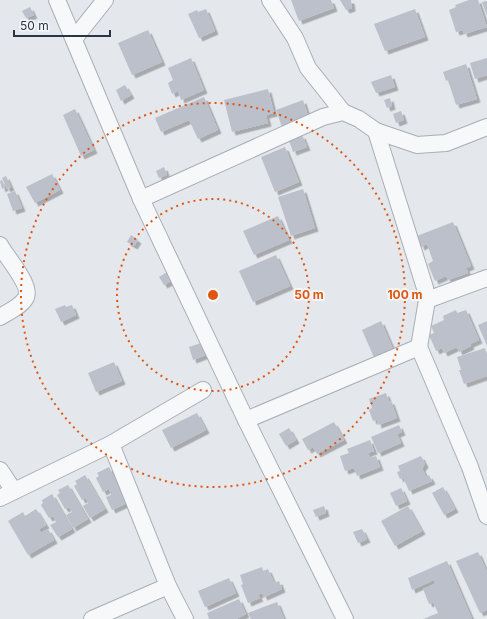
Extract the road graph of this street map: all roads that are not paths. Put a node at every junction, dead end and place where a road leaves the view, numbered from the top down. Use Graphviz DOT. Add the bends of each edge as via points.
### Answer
graph roads {
  1 [pos="57,0"];
  2 [pos="106,0"];
  3 [pos="270,0"];
  4 [pos="74,39"];
  5 [pos="343,112"];
  6 [pos="487,127"];
  7 [pos="376,131"];
  8 [pos="141,198"];
  9 [pos="0,245"];
  10 [pos="487,278"];
  11 [pos="427,300"];
  12 [pos="0,317"];
  13 [pos="419,347"];
  14 [pos="203,390"];
  15 [pos="246,420"];
  16 [pos="111,444"];
  17 [pos="0,470"];
  18 [pos="7,494"];
  19 [pos="487,516"];
  20 [pos="168,586"];
  21 [pos="92,619"];
  22 [pos="185,619"];
  23 [pos="345,619"];
  1 -- 4 [label="street"];
  2 -- 4 [label="street"];
  3 -- 5 [label="street" via="295,38 308,68"];
  4 -- 8 [label="street"];
  5 -- 7 [label="street"];
  5 -- 8 [label="street" via="323,117"];
  6 -- 7 [label="street" via="446,143 417,145"];
  7 -- 11 [label="street" via="426,288"];
  8 -- 15 [label="street"];
  9 -- 12 [label="street" via="26,285 28,293 15,308"];
  10 -- 11 [label="street"];
  11 -- 13 [label="street"];
  13 -- 15 [label="street"];
  13 -- 19 [label="street" via="470,468"];
  14 -- 16 [label="street"];
  15 -- 23 [label="street"];
  16 -- 18 [label="street"];
  16 -- 20 [label="street"];
  17 -- 18 [label="street"];
  20 -- 21 [label="street"];
  20 -- 22 [label="street"];
}
